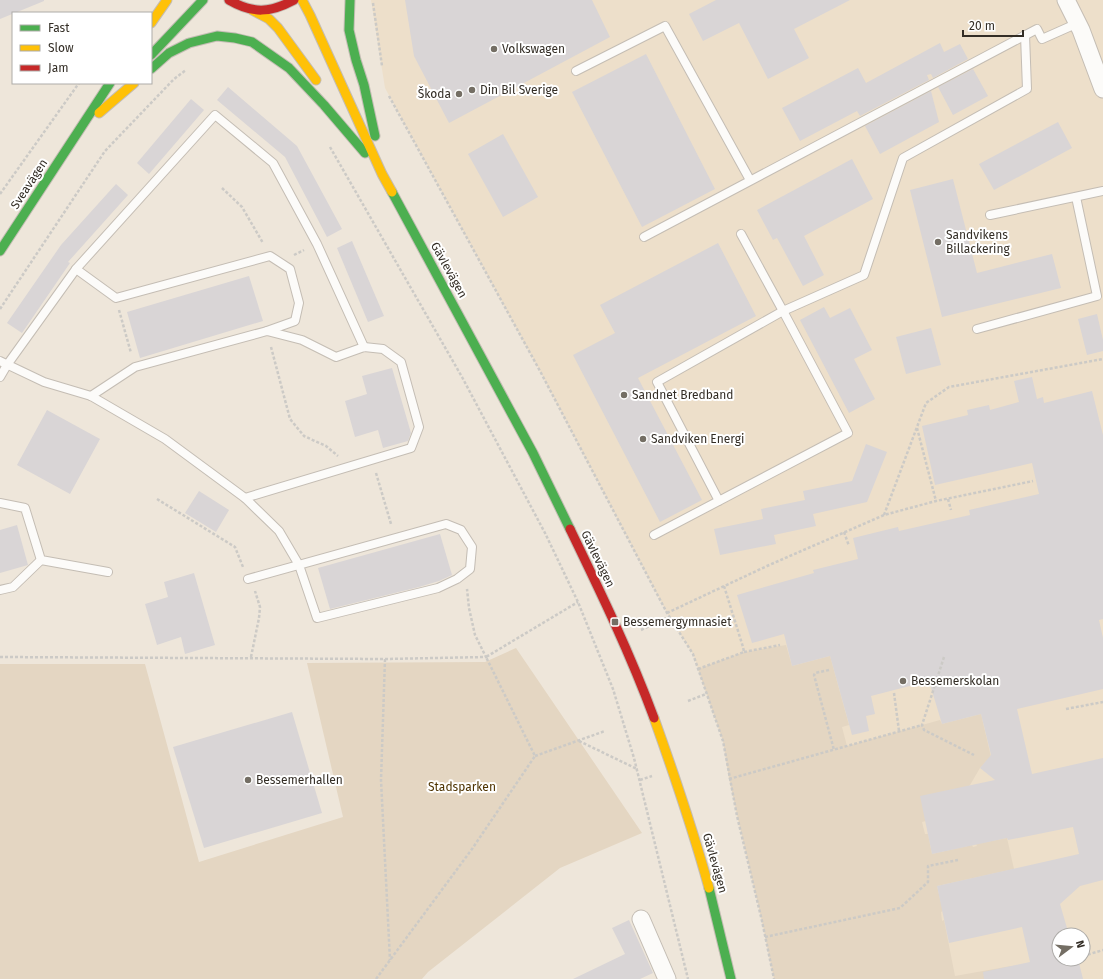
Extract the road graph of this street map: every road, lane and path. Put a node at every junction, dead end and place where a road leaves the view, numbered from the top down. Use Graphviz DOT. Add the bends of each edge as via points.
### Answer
graph roads {
  1 [pos="167,0"];
  2 [pos="203,0"];
  3 [pos="229,0"];
  4 [pos="294,0"];
  5 [pos="302,0"];
  6 [pos="350,0"];
  7 [pos="371,0"];
  8 [pos="1066,0"];
  9 [pos="252,10"];
  10 [pos="152,22"];
  11 [pos="1078,24"];
  12 [pos="1025,35"];
  13 [pos="152,54"];
  14 [pos="152,68"];
  15 [pos="187,69"];
  16 [pos="576,71"];
  17 [pos="382,73"];
  18 [pos="78,84"];
  19 [pos="109,84"];
  20 [pos="123,84"];
  21 [pos="133,84"];
  22 [pos="1103,89"];
  23 [pos="388,94"];
  24 [pos="78,130"];
  25 [pos="328,144"];
  26 [pos="382,174"];
  27 [pos="750,180"];
  28 [pos="222,188"];
  29 [pos="1103,191"];
  30 [pos="0,194"];
  31 [pos="1076,197"];
  32 [pos="990,214"];
  33 [pos="741,234"];
  34 [pos="644,237"];
  35 [pos="317,244"];
  36 [pos="0,251"];
  37 [pos="270,256"];
  38 [pos="279,262"];
  39 [pos="76,269"];
  40 [pos="116,298"];
  41 [pos="0,308"];
  42 [pos="783,311"];
  43 [pos="977,329"];
  44 [pos="267,331"];
  45 [pos="364,347"];
  46 [pos="1103,359"];
  47 [pos="4,363"];
  48 [pos="135,368"];
  49 [pos="0,377"];
  50 [pos="91,396"];
  51 [pos="917,427"];
  52 [pos="372,460"];
  53 [pos="351,467"];
  54 [pos="1033,481"];
  55 [pos="245,498"];
  56 [pos="157,499"];
  57 [pos="948,499"];
  58 [pos="719,501"];
  59 [pos="936,501"];
  60 [pos="0,503"];
  61 [pos="950,510"];
  62 [pos="884,515"];
  63 [pos="844,532"];
  64 [pos="654,535"];
  65 [pos="395,538"];
  66 [pos="848,546"];
  67 [pos="41,560"];
  68 [pos="298,565"];
  69 [pos="470,569"];
  70 [pos="108,572"];
  71 [pos="248,579"];
  72 [pos="724,586"];
  73 [pos="0,590"];
  74 [pos="578,602"];
  75 [pos="667,613"];
  76 [pos="670,617"];
  77 [pos="637,632"];
  78 [pos="780,645"];
  79 [pos="744,652"];
  80 [pos="0,657"];
  81 [pos="251,657"];
  82 [pos="486,657"];
  83 [pos="944,657"];
  84 [pos="385,658"];
  85 [pos="698,669"];
  86 [pos="829,670"];
  87 [pos="894,693"];
  88 [pos="706,694"];
  89 [pos="688,701"];
  90 [pos="1103,702"];
  91 [pos="1066,709"];
  92 [pos="922,725"];
  93 [pos="899,731"];
  94 [pos="605,732"];
  95 [pos="579,740"];
  96 [pos="834,750"];
  97 [pos="974,755"];
  98 [pos="534,756"];
  99 [pos="637,769"];
  100 [pos="729,779"];
  101 [pos="958,860"];
  102 [pos="641,919"];
  103 [pos="765,937"];
  104 [pos="1103,950"];
  105 [pos="1091,954"];
  106 [pos="390,961"];
  107 [pos="376,979"];
  108 [pos="668,979"];
  109 [pos="688,979"];
  110 [pos="731,979"];
  111 [pos="774,979"];
  1 -- 10 [label="main road"];
  2 -- 13 [label="main road"];
  3 -- 9 [label="main road, Gävlevägen"];
  4 -- 9 [label="main road, Gävlevägen" via="273,10"];
  5 -- 26 [label="main road, Gävlevägen"];
  6 -- 26 [label="main road" via="350,30"];
  7 -- 17 [label="path"];
  8 -- 11 [label="street"];
  9 -- 26 [label="main road, Gävlevägen" via="269,19 278,28"];
  11 -- 12 [label="lane" via="1042,39 1037,29"];
  11 -- 22 [label="street"];
  12 -- 27 [label="lane"];
  12 -- 42 [label="lane" via="1026,90 903,158 864,275"];
  14 -- 26 [label="main road" via="169,53 189,43 208,38 217,36 252,42 289,68"];
  15 -- 41 [label="path" via="174,79 105,151"];
  16 -- 27 [label="lane" via="665,26"];
  18 -- 30 [label="path"];
  19 -- 24 [label="main road, Sveavägen"];
  20 -- 24 [label="main road, Sveavägen"];
  21 -- 24 [label="main road"];
  23 -- 75 [label="path" via="540,371"];
  24 -- 36 [label="main road, Sveavägen"];
  25 -- 74 [label="path" via="462,377 545,533"];
  26 -- 110 [label="main road, Gävlevägen" via="534,453 624,643 659,730 693,830"];
  27 -- 34 [label="lane"];
  28 -- 37 [label="path" via="242,207"];
  29 -- 31 [label="lane"];
  31 -- 32 [label="lane"];
  31 -- 43 [label="lane" via="1097,296"];
  33 -- 42 [label="lane"];
  35 -- 38 [label="path"];
  35 -- 39 [label="lane" via="273,163 215,115"];
  35 -- 45 [label="lane"];
  37 -- 38 [label="lane"];
  37 -- 40 [label="lane"];
  38 -- 44 [label="lane" via="290,269 298,303 295,321"];
  39 -- 40 [label="lane"];
  39 -- 47 [label="lane"];
  40 -- 48 [label="path"];
  42 -- 58 [label="lane" via="657,382"];
  42 -- 58 [label="lane" via="848,433"];
  44 -- 45 [label="lane" via="302,340 336,357"];
  44 -- 48 [label="lane"];
  44 -- 53 [label="path" via="290,419 304,436 326,446"];
  45 -- 52 [label="lane" via="383,349 401,362 419,427 411,448"];
  46 -- 51 [label="path" via="949,387 926,403"];
  47 -- 49 [label="lane"];
  47 -- 50 [label="lane" via="44,382"];
  48 -- 50 [label="lane"];
  50 -- 55 [label="lane" via="165,440"];
  51 -- 59 [label="path"];
  51 -- 62 [label="path"];
  52 -- 53 [label="lane"];
  52 -- 65 [label="path"];
  53 -- 55 [label="lane"];
  54 -- 57 [label="path"];
  55 -- 68 [label="lane" via="279,531"];
  56 -- 71 [label="path" via="235,547"];
  57 -- 59 [label="path"];
  57 -- 61 [label="path"];
  58 -- 64 [label="lane"];
  59 -- 62 [label="path"];
  60 -- 67 [label="lane" via="25,508"];
  62 -- 63 [label="path"];
  63 -- 66 [label="path"];
  63 -- 72 [label="path"];
  65 -- 68 [label="lane"];
  65 -- 69 [label="lane" via="446,524 461,530 472,547"];
  67 -- 70 [label="lane"];
  67 -- 73 [label="lane" via="13,587"];
  68 -- 69 [label="lane" via="317,618 438,588"];
  68 -- 71 [label="lane"];
  69 -- 82 [label="path" via="467,584 469,608 475,635"];
  71 -- 81 [label="path" via="260,607"];
  72 -- 75 [label="path"];
  72 -- 79 [label="path"];
  74 -- 82 [label="path"];
  74 -- 99 [label="path" via="613,689"];
  75 -- 76 [label="path"];
  76 -- 77 [label="path"];
  76 -- 85 [label="path" via="693,654"];
  78 -- 79 [label="path"];
  79 -- 85 [label="path"];
  80 -- 81 [label="path"];
  81 -- 84 [label="path"];
  82 -- 84 [label="path"];
  82 -- 98 [label="path"];
  83 -- 92 [label="path"];
  84 -- 106 [label="path" via="381,780"];
  85 -- 88 [label="path"];
  86 -- 96 [label="path" via="814,675"];
  87 -- 93 [label="path"];
  88 -- 89 [label="path"];
  88 -- 100 [label="path" via="723,741"];
  90 -- 91 [label="path"];
  92 -- 93 [label="path"];
  92 -- 97 [label="path" via="924,730"];
  93 -- 96 [label="path"];
  94 -- 95 [label="path"];
  95 -- 98 [label="path"];
  95 -- 99 [label="path"];
  96 -- 100 [label="path"];
  98 -- 106 [label="path" via="472,850"];
  99 -- 109 [label="path"];
  100 -- 103 [label="path"];
  101 -- 103 [label="path" via="928,866 928,882 900,908"];
  102 -- 108 [label="street"];
  103 -- 111 [label="path"];
  104 -- 105 [label="path"];
  106 -- 107 [label="path"];
}
